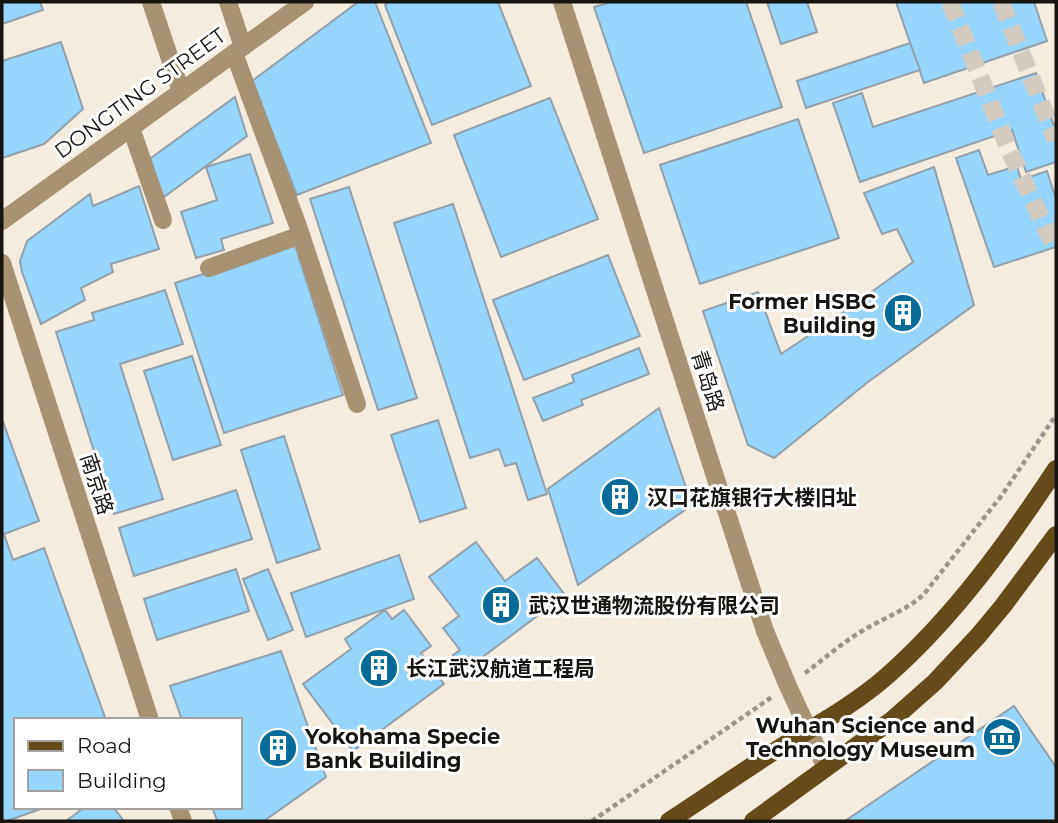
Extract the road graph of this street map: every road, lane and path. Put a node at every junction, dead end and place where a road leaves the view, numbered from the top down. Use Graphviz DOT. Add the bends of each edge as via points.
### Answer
graph roads {
  1 [pos="151,2"];
  2 [pos="228,2"];
  3 [pos="305,2"];
  4 [pos="562,2"];
  5 [pos="238,50"];
  6 [pos="181,92"];
  7 [pos="131,128"];
  8 [pos="163,220"];
  9 [pos="2,221"];
  10 [pos="301,235"];
  11 [pos="2,263"];
  12 [pos="209,268"];
  13 [pos="356,404"];
  14 [pos="1056,415"];
  15 [pos="1056,469"];
  16 [pos="1056,536"];
  17 [pos="788,686"];
  18 [pos="149,718"];
  19 [pos="808,731"];
  20 [pos="826,768"];
  21 [pos="592,821"];
  22 [pos="669,821"];
  23 [pos="753,821"];
  1 -- 6 [label="street"];
  2 -- 5 [label="street"];
  3 -- 5 [label="street, DONGTING STREET"];
  4 -- 17 [label="street, 青岛路" via="746,574"];
  5 -- 6 [label="street, DONGTING STREET"];
  5 -- 10 [label="street"];
  6 -- 7 [label="street, DONGTING STREET"];
  7 -- 8 [label="street"];
  7 -- 9 [label="street, DONGTING STREET"];
  10 -- 12 [label="street"];
  10 -- 13 [label="street"];
  11 -- 18 [label="street, 南京路"];
  14 -- 17 [label="path" via="1002,495 924,594 862,631"];
  15 -- 19 [label="main road" via="990,563 913,650 886,677"];
  16 -- 20 [label="main road" via="995,616 935,682"];
  17 -- 19 [label="street, 青岛路"];
  17 -- 21 [label="path"];
  19 -- 20 [label="street, 青岛路"];
  19 -- 22 [label="main road"];
  20 -- 23 [label="main road"];
}
